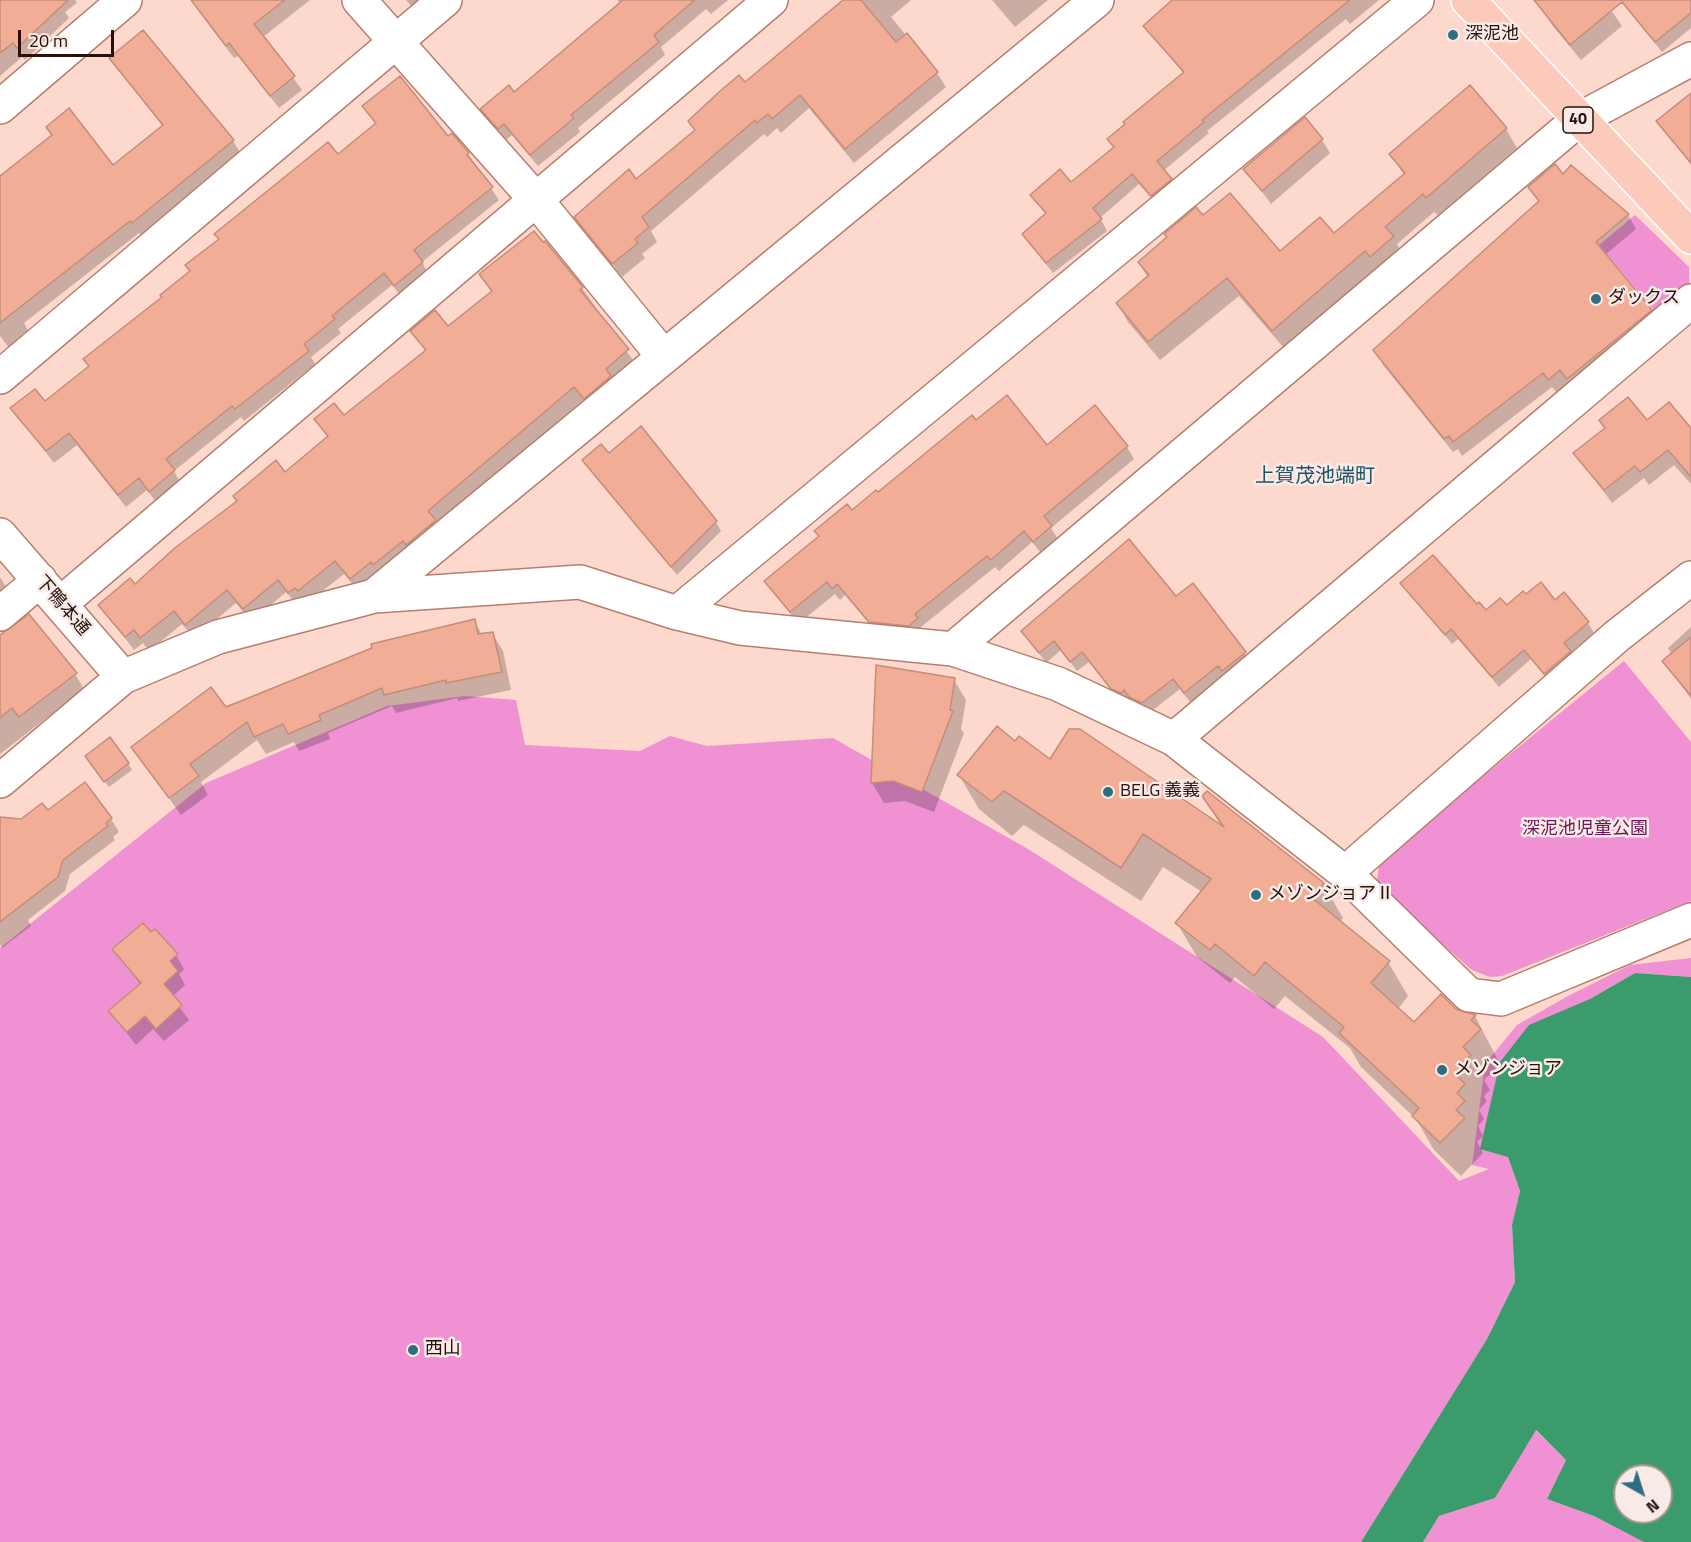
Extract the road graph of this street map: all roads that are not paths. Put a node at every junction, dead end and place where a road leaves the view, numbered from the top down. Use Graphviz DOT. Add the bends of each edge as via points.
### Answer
graph roads {
  1 [pos="125,0"];
  2 [pos="359,0"];
  3 [pos="445,0"];
  4 [pos="771,0"];
  5 [pos="1096,0"];
  6 [pos="1417,0"];
  7 [pos="1468,0"];
  8 [pos="396,42"];
  9 [pos="1691,59"];
  10 [pos="0,106"];
  11 [pos="1578,120"];
  12 [pos="537,201"];
  13 [pos="1691,237"];
  14 [pos="1691,301"];
  15 [pos="664,357"];
  16 [pos="0,377"];
  17 [pos="0,535"];
  18 [pos="1691,578"];
  19 [pos="50,592"];
  20 [pos="374,596"];
  21 [pos="677,613"];
  22 [pos="0,614"];
  23 [pos="953,649"];
  24 [pos="123,677"];
  25 [pos="1174,739"];
  26 [pos="0,781"];
  27 [pos="1345,873"];
  28 [pos="1691,920"];
  1 -- 10 [label="street"];
  2 -- 8 [label="street"];
  3 -- 8 [label="street"];
  4 -- 12 [label="street"];
  5 -- 15 [label="street"];
  6 -- 21 [label="street"];
  7 -- 11 [label="main road, 40"];
  8 -- 12 [label="street"];
  8 -- 16 [label="street"];
  9 -- 11 [label="street"];
  11 -- 13 [label="main road, 40"];
  11 -- 23 [label="street"];
  12 -- 15 [label="street"];
  12 -- 19 [label="street"];
  14 -- 25 [label="street"];
  15 -- 20 [label="street"];
  17 -- 19 [label="street, 下鴨本通"];
  18 -- 27 [label="street" via="1617,636"];
  19 -- 22 [label="street"];
  19 -- 24 [label="street, 下鴨本通"];
  20 -- 21 [label="street" via="580,582"];
  20 -- 24 [label="street" via="218,637"];
  21 -- 23 [label="street" via="740,628"];
  23 -- 25 [label="street" via="1058,684"];
  24 -- 26 [label="street"];
  25 -- 27 [label="street"];
  27 -- 28 [label="street" via="1469,995 1502,999"];
}
